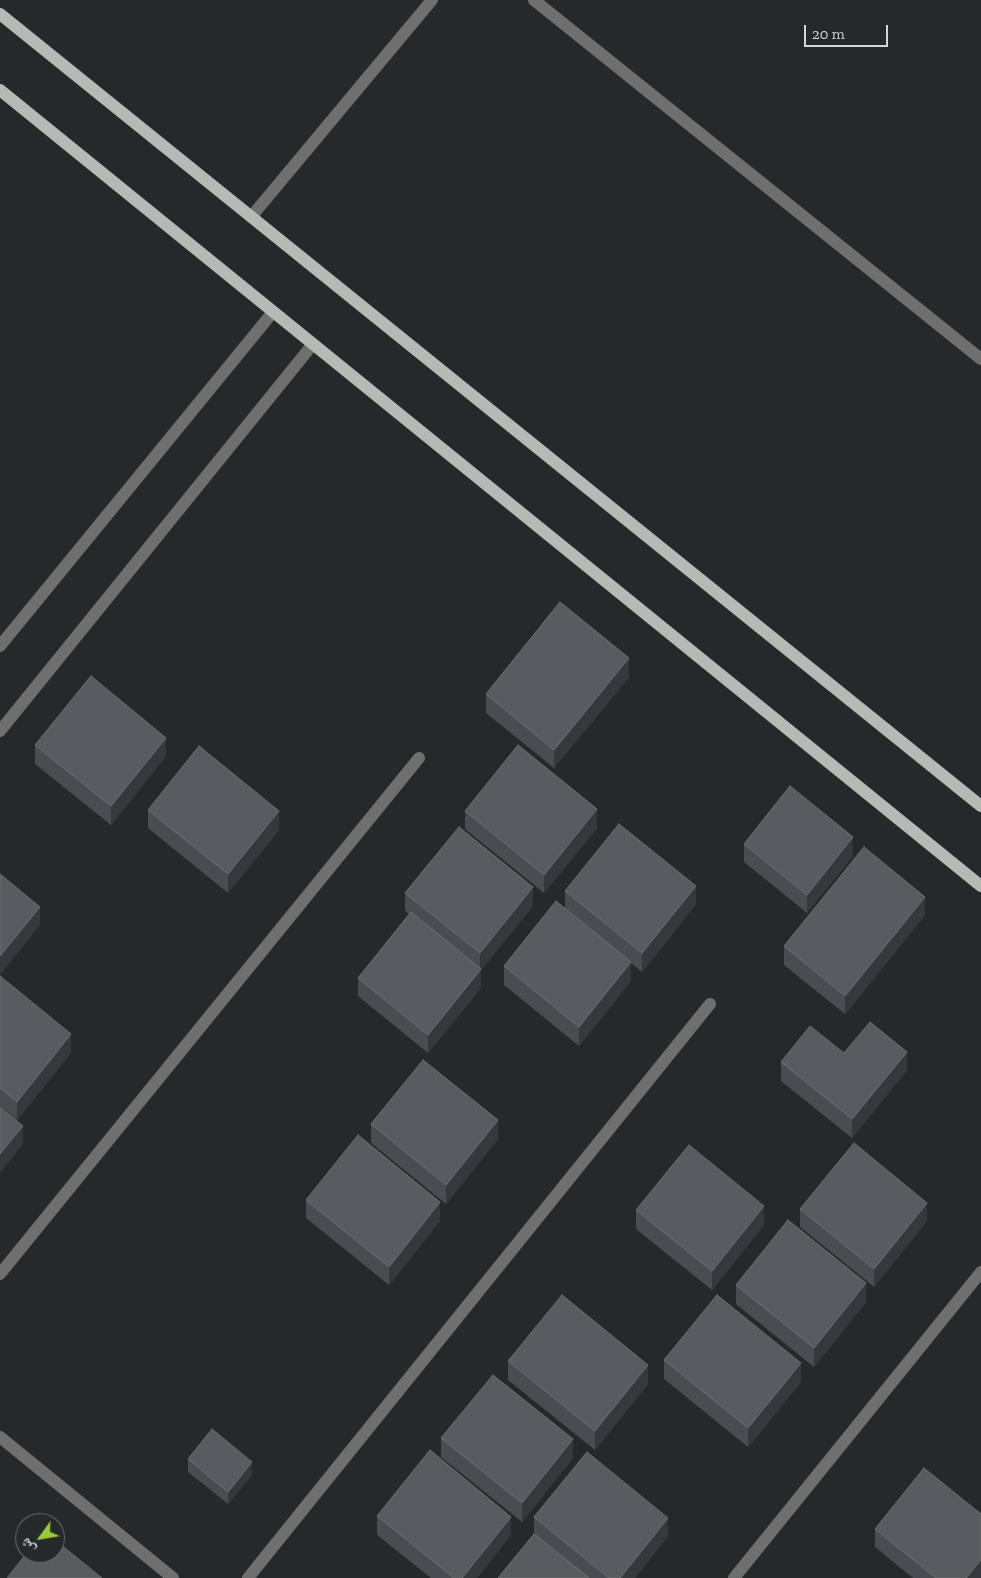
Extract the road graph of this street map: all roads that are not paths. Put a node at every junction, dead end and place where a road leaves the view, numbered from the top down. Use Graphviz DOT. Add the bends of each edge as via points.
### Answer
graph roads {
  1 [pos="432,0"];
  2 [pos="534,0"];
  3 [pos="0,14"];
  4 [pos="0,90"];
  5 [pos="251,217"];
  6 [pos="274,312"];
  7 [pos="313,344"];
  8 [pos="981,359"];
  9 [pos="0,646"];
  10 [pos="0,731"];
  11 [pos="419,758"];
  12 [pos="981,806"];
  13 [pos="981,886"];
  14 [pos="710,1004"];
  15 [pos="981,1272"];
  16 [pos="0,1274"];
  17 [pos="0,1436"];
  18 [pos="173,1578"];
  19 [pos="248,1578"];
  20 [pos="734,1578"];
  1 -- 5 [label="street"];
  2 -- 8 [label="street"];
  3 -- 5 [label="main road"];
  4 -- 6 [label="main road"];
  5 -- 12 [label="main road"];
  6 -- 7 [label="main road"];
  6 -- 9 [label="street"];
  7 -- 10 [label="street"];
  7 -- 13 [label="main road"];
  11 -- 16 [label="street"];
  14 -- 19 [label="street"];
  15 -- 20 [label="street"];
  17 -- 18 [label="street"];
}
